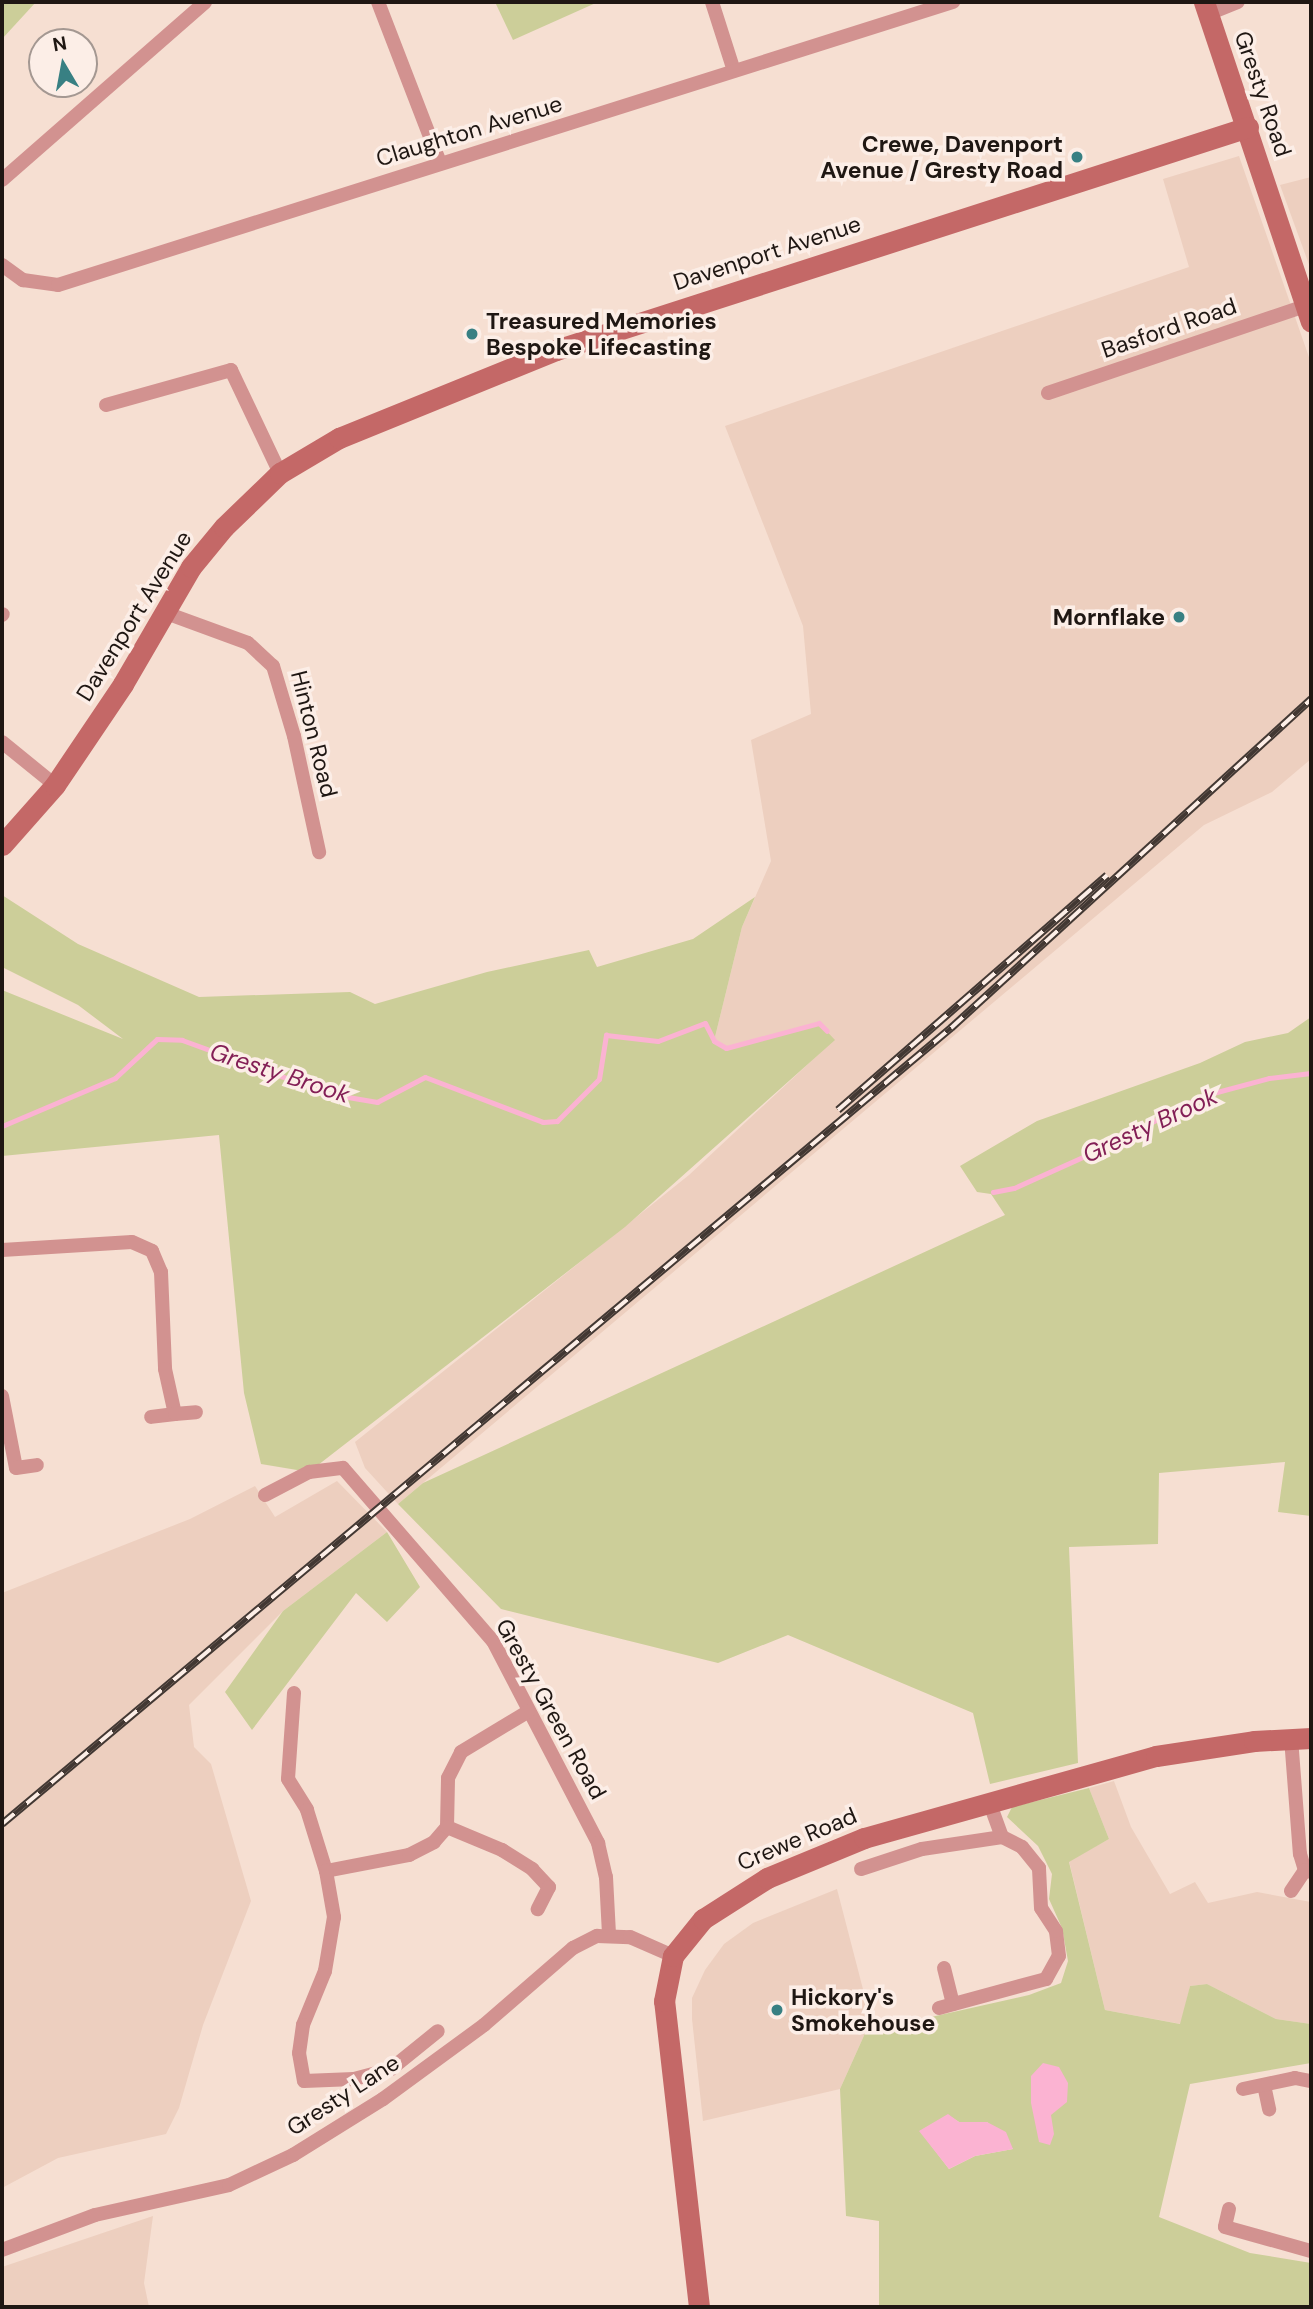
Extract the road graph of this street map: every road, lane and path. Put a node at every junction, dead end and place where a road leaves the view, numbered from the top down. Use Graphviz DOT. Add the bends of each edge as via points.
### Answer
graph roads {
  1 [pos="205,2"];
  2 [pos="379,2"];
  3 [pos="712,2"];
  4 [pos="953,2"];
  5 [pos="1238,2"];
  6 [pos="1206,8"];
  7 [pos="734,71"];
  8 [pos="1248,127"];
  9 [pos="440,163"];
  10 [pos="2,180"];
  11 [pos="2,265"];
  12 [pos="1308,314"];
  13 [pos="1048,393"];
  14 [pos="106,405"];
  15 [pos="280,473"];
  16 [pos="166,613"];
  17 [pos="2,742"];
  18 [pos="55,785"];
  19 [pos="2,845"];
  20 [pos="319,852"];
  21 [pos="2,1250"];
  22 [pos="2,1396"];
  23 [pos="196,1412"];
  24 [pos="175,1414"];
  25 [pos="151,1417"];
  26 [pos="37,1465"];
  27 [pos="9,1469"];
  28 [pos="265,1495"];
  29 [pos="294,1693"];
  30 [pos="529,1711"];
  31 [pos="1301,1738"];
  32 [pos="989,1802"];
  33 [pos="447,1827"];
  34 [pos="1002,1837"];
  35 [pos="860,1869"];
  36 [pos="326,1871"];
  37 [pos="1308,1871"];
  38 [pos="1291,1891"];
  39 [pos="538,1909"];
  40 [pos="609,1934"];
  41 [pos="673,1956"];
  42 [pos="944,1968"];
  43 [pos="438,2031"];
  44 [pos="1311,2081"];
  45 [pos="1264,2085"];
  46 [pos="1243,2089"];
  47 [pos="1269,2109"];
  48 [pos="1229,2210"];
  49 [pos="2,2250"];
  50 [pos="1311,2252"];
  51 [pos="699,2307"];
  1 -- 10 [label="street"];
  2 -- 9 [label="street"];
  3 -- 7 [label="street"];
  4 -- 7 [label="street, Claughton Avenue"];
  5 -- 6 [label="street"];
  6 -- 8 [label="street, Gresty Road"];
  7 -- 9 [label="street, Claughton Avenue"];
  8 -- 12 [label="street, Gresty Road"];
  8 -- 15 [label="street, Davenport Avenue" via="556,350 393,412"];
  9 -- 11 [label="street, Claughton Avenue" via="58,285 23,280"];
  12 -- 13 [label="street, Basford Road"];
  14 -- 15 [label="street" via="231,370"];
  15 -- 16 [label="street, Davenport Avenue" via="224,527 191,567"];
  16 -- 18 [label="street, Davenport Avenue"];
  16 -- 20 [label="street, Hinton Road" via="248,643 274,666"];
  17 -- 18 [label="street"];
  18 -- 19 [label="street, Davenport Avenue"];
  21 -- 24 [label="street" via="132,1242 152,1251 161,1272 164,1369"];
  22 -- 27 [label="street"];
  23 -- 24 [label="street"];
  24 -- 25 [label="street"];
  26 -- 27 [label="street"];
  28 -- 30 [label="street, Gresty Green Road" via="309,1472 343,1468 493,1641"];
  29 -- 36 [label="street" via="288,1779 307,1810"];
  30 -- 33 [label="street" via="461,1752 448,1778"];
  30 -- 40 [label="street, Gresty Green Road" via="598,1843 606,1877"];
  31 -- 32 [label="street, Crewe Road" via="1156,1756"];
  31 -- 37 [label="street" via="1300,1854"];
  32 -- 34 [label="street"];
  32 -- 41 [label="street, Crewe Road" via="831,1849 767,1878 713,1911"];
  33 -- 36 [label="street" via="434,1842 409,1855"];
  33 -- 39 [label="street" via="502,1850 532,1869 549,1887"];
  34 -- 35 [label="street" via="922,1849"];
  34 -- 42 [label="street" via="1022,1847 1039,1868 1041,1908 1056,1931 1059,1956 1046,1979 946,2006"];
  36 -- 43 [label="street" via="334,1917 325,1971 303,2025 299,2053 304,2081 354,2079 391,2069"];
  37 -- 38 [label="street"];
  40 -- 41 [label="street"];
  40 -- 49 [label="street, Gresty Lane" via="573,1948 484,2025 383,2099 293,2155 229,2185 95,2215"];
  41 -- 51 [label="street, Crewe Road" via="665,1987 664,2022"];
  44 -- 45 [label="street"];
  45 -- 46 [label="street"];
  45 -- 47 [label="street"];
  48 -- 50 [label="street" via="1226,2227"];
}
